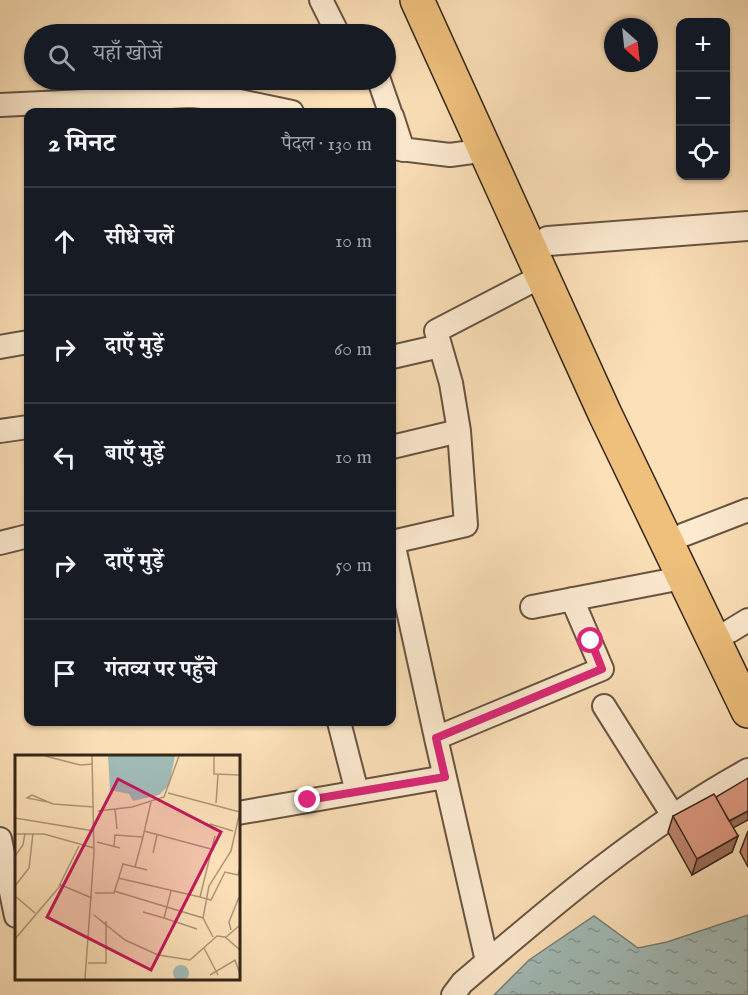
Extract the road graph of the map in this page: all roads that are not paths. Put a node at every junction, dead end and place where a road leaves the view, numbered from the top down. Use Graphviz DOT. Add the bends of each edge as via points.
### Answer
graph roads {
  1 [pos="321,0"];
  2 [pos="417,0"];
  3 [pos="441,0"];
  4 [pos="333,24"];
  5 [pos="383,90"];
  6 [pos="0,105"];
  7 [pos="273,108"];
  8 [pos="389,108"];
  9 [pos="397,149"];
  10 [pos="487,150"];
  11 [pos="748,226"];
  12 [pos="548,241"];
  13 [pos="542,276"];
  14 [pos="24,343"];
  15 [pos="440,346"];
  16 [pos="0,347"];
  17 [pos="396,356"];
  18 [pos="24,428"];
  19 [pos="0,431"];
  20 [pos="459,431"];
  21 [pos="396,446"];
  22 [pos="748,510"];
  23 [pos="683,535"];
  24 [pos="24,537"];
  25 [pos="396,541"];
  26 [pos="0,543"];
  27 [pos="396,560"];
  28 [pos="682,578"];
  29 [pos="572,599"];
  30 [pos="532,607"];
  31 [pos="739,626"];
  32 [pos="748,666"];
  33 [pos="604,706"];
  34 [pos="748,711"];
  35 [pos="340,726"];
  36 [pos="436,738"];
  37 [pos="748,770"];
  38 [pos="445,777"];
  39 [pos="357,792"];
  40 [pos="240,813"];
  41 [pos="674,817"];
  42 [pos="0,839"];
  43 [pos="12,866"];
  44 [pos="15,904"];
  45 [pos="487,961"];
  46 [pos="453,995"];
  1 -- 4 [label="street"];
  2 -- 10 [label="highway"];
  3 -- 12 [label="highway"];
  5 -- 8 [label="street"];
  6 -- 7 [label="street" via="191,96"];
  9 -- 10 [label="street" via="450,154"];
  10 -- 13 [label="highway"];
  11 -- 12 [label="street"];
  12 -- 23 [label="highway"];
  13 -- 15 [label="street" via="436,331"];
  13 -- 28 [label="highway"];
  14 -- 16 [label="street"];
  15 -- 17 [label="street"];
  15 -- 20 [label="street"];
  18 -- 19 [label="street"];
  20 -- 21 [label="street"];
  20 -- 25 [label="street" via="466,525"];
  22 -- 23 [label="street"];
  23 -- 31 [label="highway"];
  24 -- 26 [label="street"];
  27 -- 36 [label="street"];
  28 -- 29 [label="street"];
  28 -- 34 [label="highway"];
  29 -- 30 [label="street"];
  29 -- 36 [label="street" via="602,669"];
  31 -- 32 [label="highway"];
  33 -- 41 [label="street"];
  35 -- 39 [label="street"];
  36 -- 38 [label="street"];
  37 -- 41 [label="street"];
  38 -- 39 [label="street"];
  38 -- 45 [label="street"];
  39 -- 40 [label="street"];
  41 -- 45 [label="street" via="583,881"];
  42 -- 43 [label="street"];
  43 -- 44 [label="street"];
  45 -- 46 [label="street"];
}
